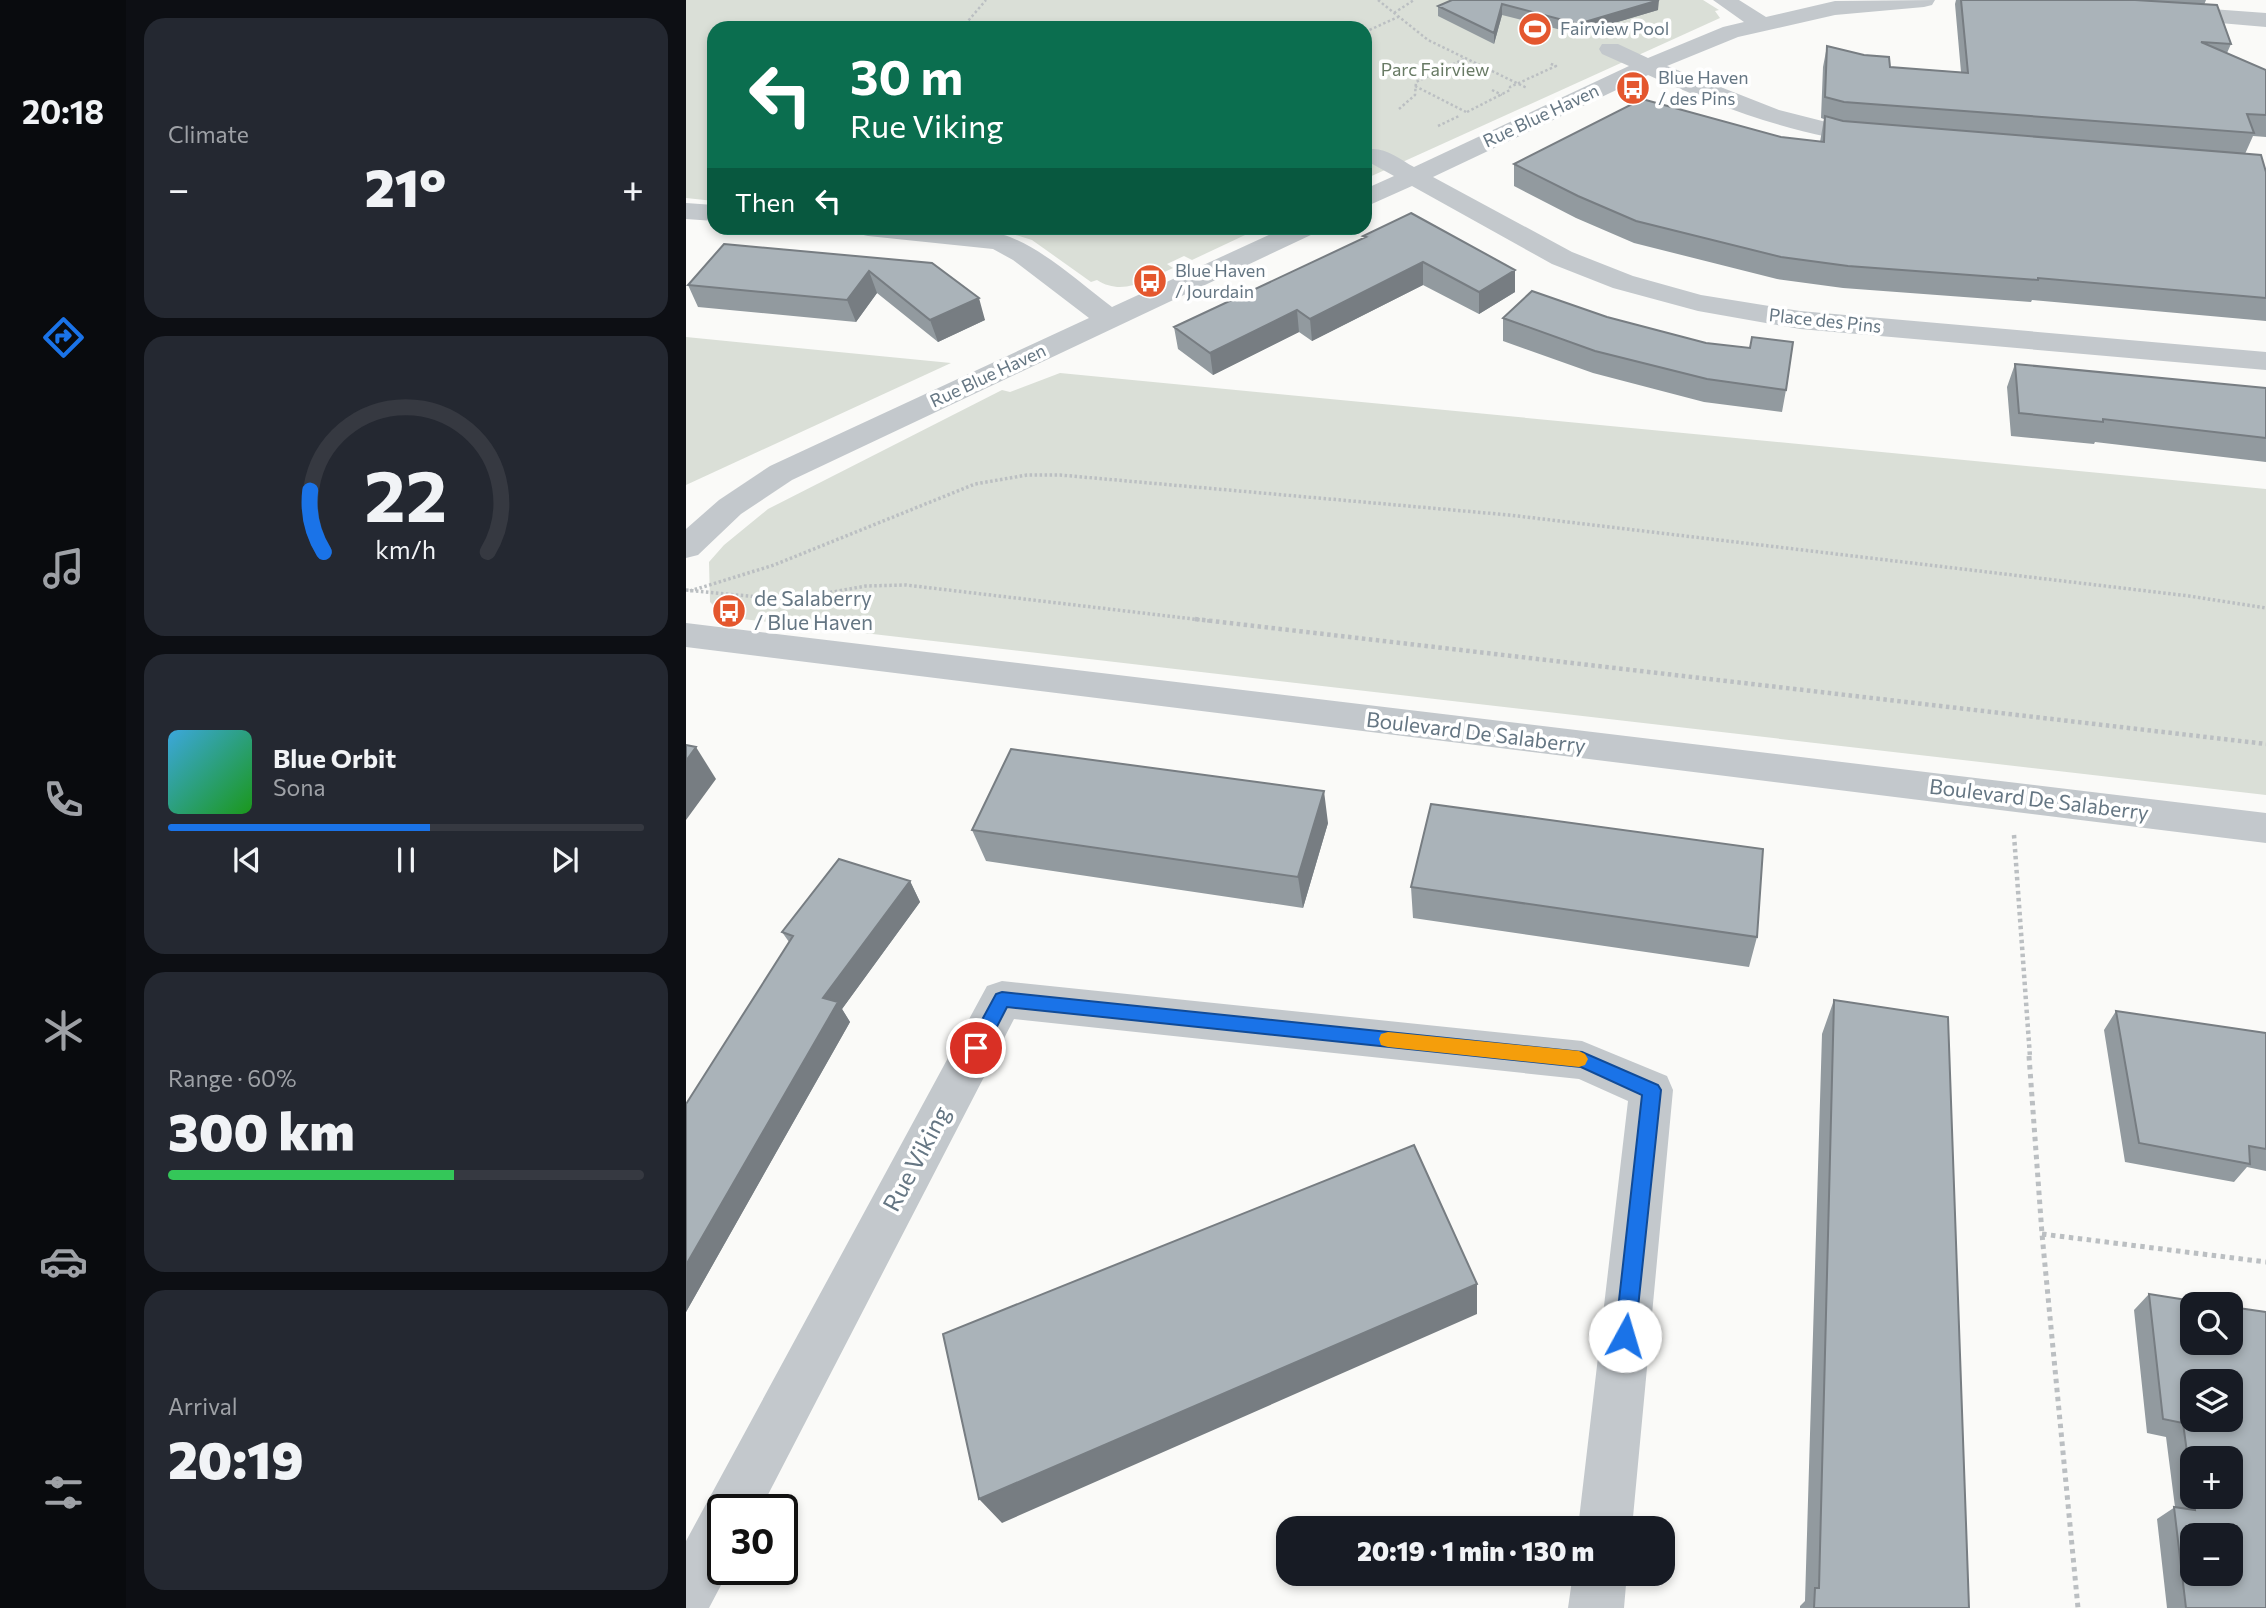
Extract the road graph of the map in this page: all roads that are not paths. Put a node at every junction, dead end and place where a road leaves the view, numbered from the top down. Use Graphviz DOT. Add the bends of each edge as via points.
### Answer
graph roads {
  1 [pos="1724,0"];
  2 [pos="1924,0"];
  3 [pos="2146,11"];
  4 [pos="2257,13"];
  5 [pos="1760,23"];
  6 [pos="1610,48"];
  7 [pos="1648,66"];
  8 [pos="1894,138"];
  9 [pos="1374,155"];
  10 [pos="1413,177"];
  11 [pos="1372,196"];
  12 [pos="686,211"];
  13 [pos="707,212"];
  14 [pos="934,235"];
  15 [pos="1289,235"];
  16 [pos="1109,319"];
  17 [pos="2266,361"];
  18 [pos="686,547"];
  19 [pos="686,635"];
  20 [pos="2266,828"];
  21 [pos="740,1494"];
  22 [pos="1606,1516"];
  23 [pos="707,1557"];
  24 [pos="1599,1586"];
  25 [pos="686,1597"];
  26 [pos="1596,1608"];
  1 -- 5 [label="street"];
  2 -- 5 [label="street, Rue Blue Haven" via="1849,5"];
  3 -- 4 [label="street"];
  5 -- 7 [label="street, Rue Blue Haven"];
  6 -- 7 [label="street"];
  7 -- 8 [label="street" via="1779,120 1839,133"];
  7 -- 10 [label="street, Rue Blue Haven"];
  9 -- 10 [label="street, Place des Pins"];
  10 -- 11 [label="street, Rue Blue Haven"];
  10 -- 17 [label="street, Place des Pins" via="1581,267 1724,309"];
  12 -- 13 [label="street"];
  14 -- 16 [label="street" via="999,242 1023,254"];
  15 -- 16 [label="street, Rue Blue Haven"];
  16 -- 18 [label="street, Rue Blue Haven" via="781,473 730,507"];
  19 -- 20 [label="street, Boulevard De Salaberry"];
  21 -- 22 [label="street, Rue Viking" via="1002,999 1582,1060 1651,1090"];
  23 -- 25 [label="street"];
  24 -- 26 [label="street"];
}
